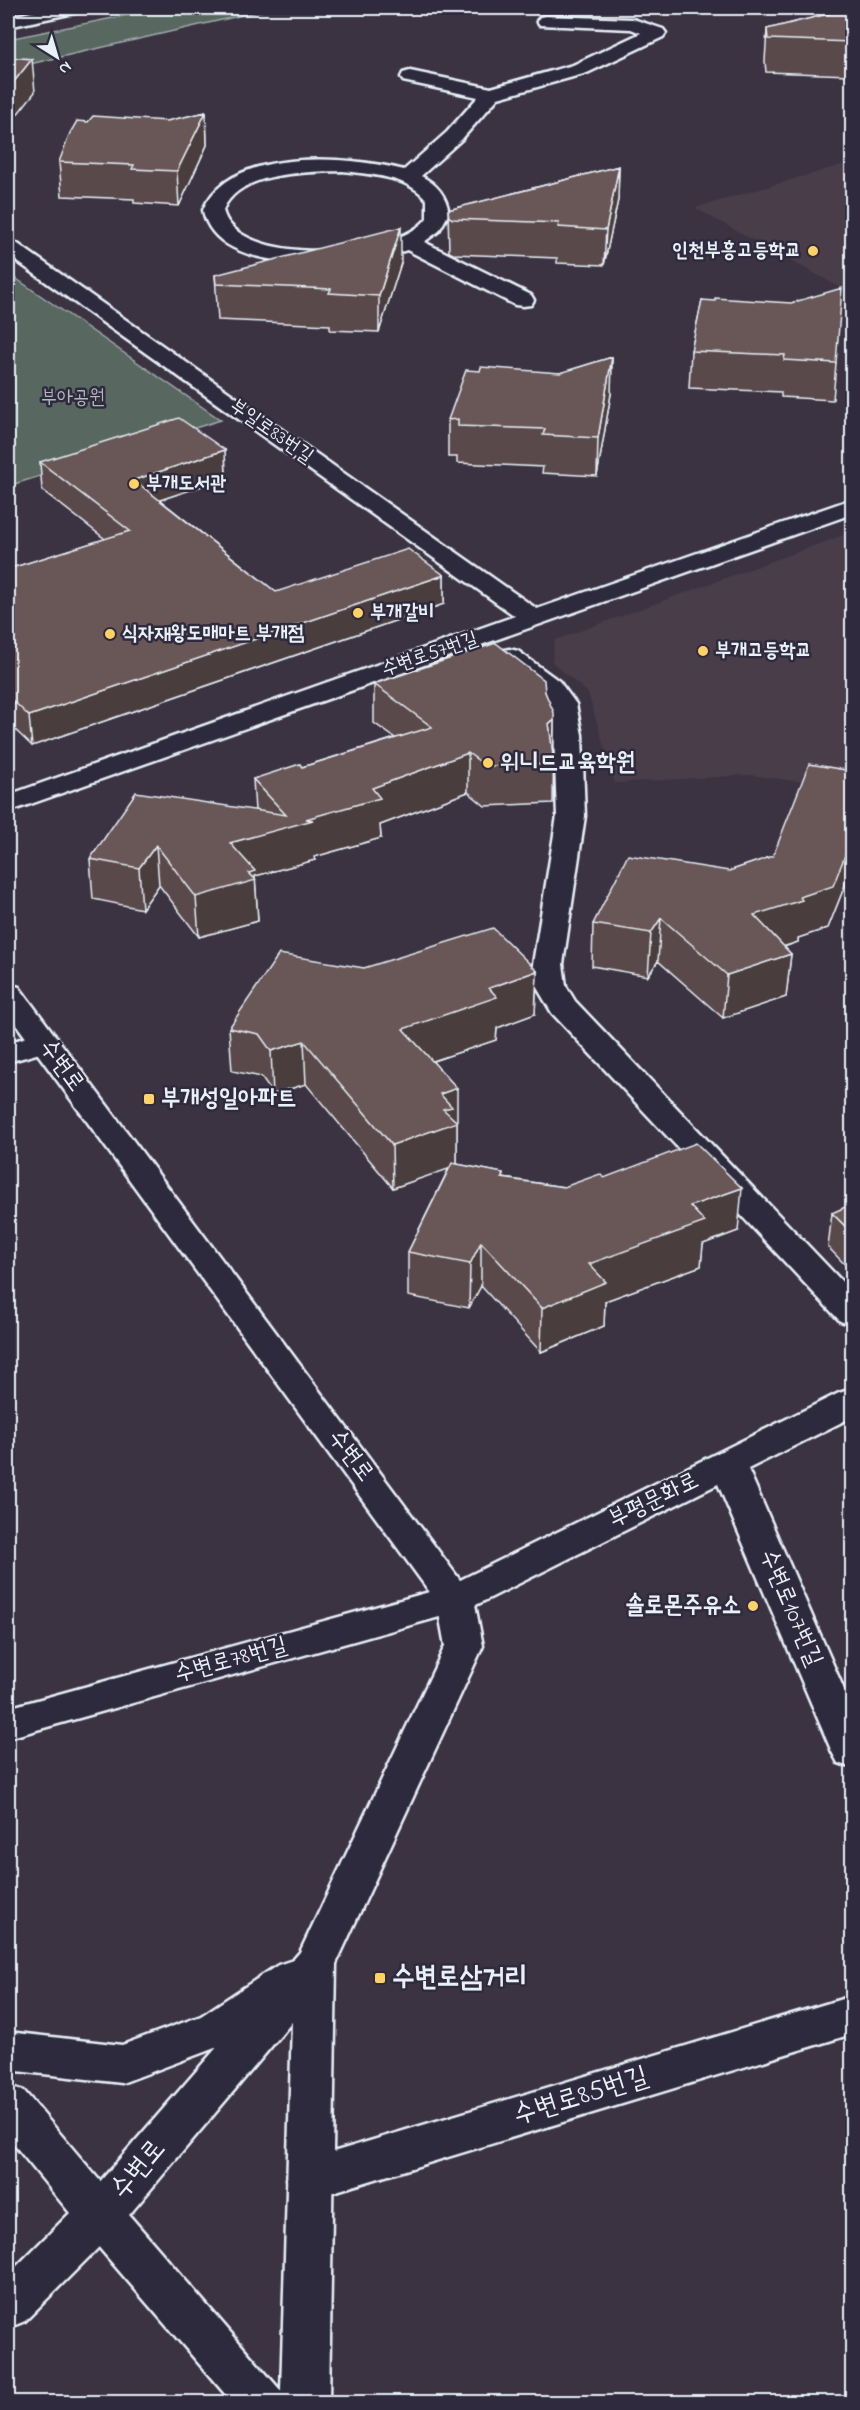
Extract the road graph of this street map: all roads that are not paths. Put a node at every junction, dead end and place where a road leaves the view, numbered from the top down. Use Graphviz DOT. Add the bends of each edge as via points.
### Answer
graph roads {
  1 [pos="73,8"];
  2 [pos="546,21"];
  3 [pos="8,22"];
  4 [pos="410,77"];
  5 [pos="491,94"];
  6 [pos="408,177"];
  7 [pos="408,242"];
  8 [pos="8,246"];
  9 [pos="523,300"];
  10 [pos="852,506"];
  11 [pos="534,618"];
  12 [pos="483,636"];
  13 [pos="8,804"];
  14 [pos="8,993"];
  15 [pos="43,1042"];
  16 [pos="8,1053"];
  17 [pos="852,1313"];
  18 [pos="852,1402"];
  19 [pos="728,1464"];
  20 [pos="455,1599"];
  21 [pos="8,1723"];
  22 [pos="852,1752"];
  23 [pos="315,1964"];
  24 [pos="852,2014"];
  25 [pos="8,2051"];
  26 [pos="8,2105"];
  27 [pos="310,2179"];
  28 [pos="100,2215"];
  29 [pos="8,2306"];
  30 [pos="262,2403"];
  31 [pos="305,2403"];
  1 -- 3 [label="street"];
  2 -- 5 [label="street" via="633,24 657,33 580,69"];
  4 -- 5 [label="street"];
  5 -- 6 [label="street" via="454,136"];
  6 -- 7 [label="street" via="428,189 439,202 439,216 429,230"];
  6 -- 7 [label="street" via="342,165 270,171 221,195 213,210 218,226 235,240 281,253 339,257"];
  7 -- 9 [label="street"];
  8 -- 11 [label="street, 부일로83번길"];
  10 -- 11 [label="street, 수변로57번길"];
  11 -- 12 [label="street, 수변로57번길"];
  12 -- 13 [label="street, 수변로57번길"];
  12 -- 17 [label="street" via="550,687 563,704 571,816 548,964 551,987 563,1006"];
  14 -- 15 [label="street, 수변로"];
  15 -- 16 [label="street"];
  15 -- 20 [label="street, 수변로"];
  18 -- 19 [label="street, 부평문화로"];
  19 -- 20 [label="street, 부평문화로"];
  19 -- 22 [label="street, 수변로107번길"];
  20 -- 21 [label="street, 수변로78번길"];
  20 -- 23 [label="street, 수변로" via="464,1646"];
  23 -- 25 [label="street" via="216,2029 123,2064"];
  23 -- 27 [label="street, 수변로"];
  23 -- 28 [label="street, 수변로"];
  24 -- 27 [label="street, 수변로85번길"];
  26 -- 28 [label="street"];
  27 -- 31 [label="street, 수변로"];
  28 -- 29 [label="street"];
  28 -- 30 [label="street, 수변로"];
}
